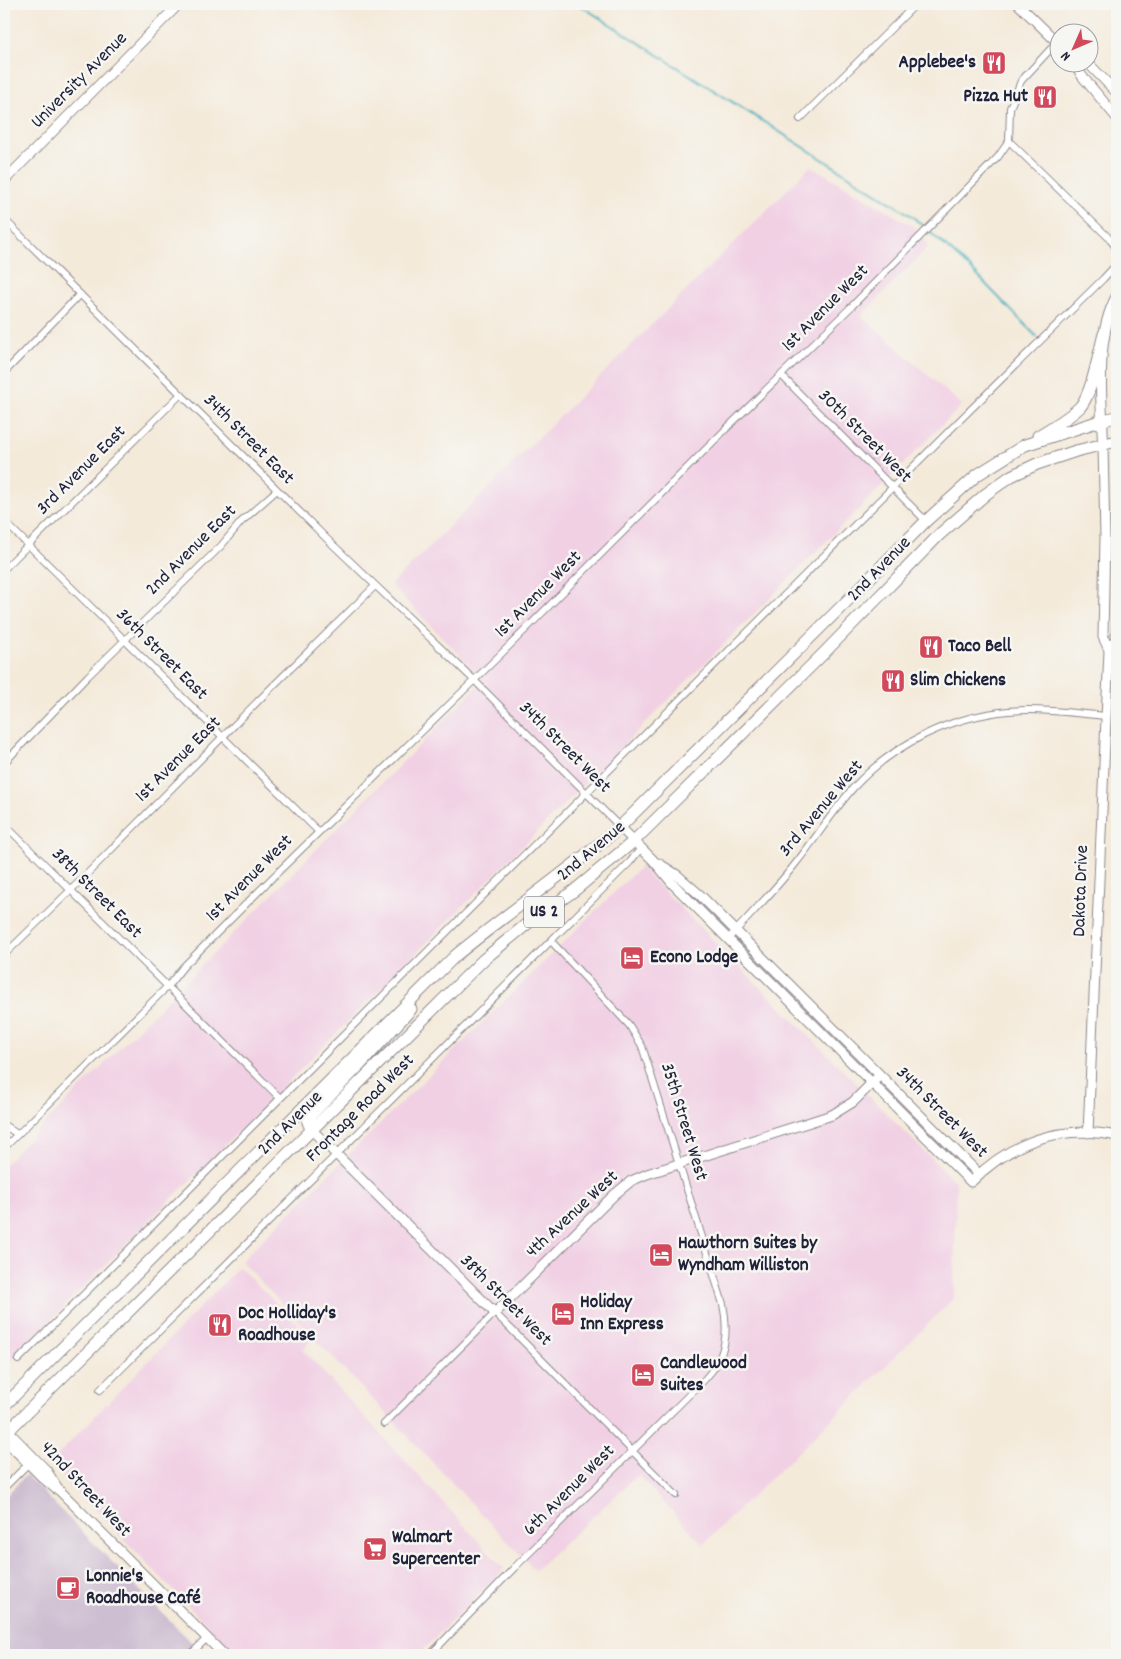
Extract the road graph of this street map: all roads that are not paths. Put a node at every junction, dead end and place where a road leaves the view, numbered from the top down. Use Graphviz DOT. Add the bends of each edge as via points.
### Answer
graph roads {
  1 [pos="179,4"];
  2 [pos="916,4"];
  3 [pos="1018,4"];
  4 [pos="1048,33"];
  5 [pos="1048,53"];
  6 [pos="1080,72"];
  7 [pos="1097,72"];
  8 [pos="1117,93"];
  9 [pos="800,118"];
  10 [pos="1117,118"];
  11 [pos="1009,141"];
  12 [pos="4,181"];
  13 [pos="4,219"];
  14 [pos="1117,252"];
  15 [pos="1117,259"];
  16 [pos="80,294"];
  17 [pos="1117,296"];
  18 [pos="1104,334"];
  19 [pos="4,373"];
  20 [pos="781,375"];
  21 [pos="181,394"];
  22 [pos="1117,417"];
  23 [pos="1103,420"];
  24 [pos="1117,441"];
  25 [pos="1025,445"];
  26 [pos="1103,445"];
  27 [pos="892,488"];
  28 [pos="277,490"];
  29 [pos="4,520"];
  30 [pos="926,521"];
  31 [pos="29,544"];
  32 [pos="4,569"];
  33 [pos="376,586"];
  34 [pos="1117,619"];
  35 [pos="125,640"];
  36 [pos="1109,650"];
  37 [pos="474,680"];
  38 [pos="1106,716"];
  39 [pos="223,737"];
  40 [pos="4,763"];
  41 [pos="586,793"];
  42 [pos="4,824"];
  43 [pos="620,827"];
  44 [pos="319,832"];
  45 [pos="638,844"];
  46 [pos="653,860"];
  47 [pos="71,890"];
  48 [pos="736,930"];
  49 [pos="483,933"];
  50 [pos="728,939"];
  51 [pos="550,940"];
  52 [pos="4,955"];
  53 [pos="168,986"];
  54 [pos="880,1075"];
  55 [pos="872,1083"];
  56 [pos="280,1098"];
  57 [pos="4,1125"];
  58 [pos="311,1129"];
  59 [pos="1088,1133"];
  60 [pos="17,1134"];
  61 [pos="1117,1136"];
  62 [pos="4,1148"];
  63 [pos="336,1154"];
  64 [pos="680,1164"];
  65 [pos="979,1174"];
  66 [pos="102,1308"];
  67 [pos="495,1313"];
  68 [pos="725,1343"];
  69 [pos="18,1360"];
  70 [pos="100,1390"];
  71 [pos="4,1396"];
  72 [pos="4,1406"];
  73 [pos="384,1424"];
  74 [pos="5,1433"];
  75 [pos="632,1451"];
  76 [pos="28,1464"];
  77 [pos="4,1488"];
  78 [pos="59,1490"];
  79 [pos="676,1496"];
  80 [pos="207,1638"];
  81 [pos="190,1655"];
  82 [pos="224,1655"];
  83 [pos="430,1655"];
  1 -- 12 [label="street, University Avenue"];
  2 -- 9 [label="street"];
  3 -- 4 [label="street"];
  5 -- 11 [label="street" via="1021,81 1014,94"];
  6 -- 10 [label="street"];
  7 -- 8 [label="street"];
  11 -- 14 [label="street" via="1108,237"];
  11 -- 20 [label="street, 1st Avenue West" via="998,157"];
  13 -- 16 [label="street, 34th Street East"];
  15 -- 27 [label="street" via="1116,265 1088,294"];
  16 -- 19 [label="street"];
  16 -- 21 [label="street, 34th Street East"];
  17 -- 18 [label="main road" via="1107,317"];
  18 -- 23 [label="main road" via="1101,353"];
  18 -- 25 [label="highway" via="1083,402"];
  20 -- 27 [label="street, 30th Street West"];
  20 -- 37 [label="street, 1st Avenue West"];
  21 -- 28 [label="street, 34th Street East"];
  21 -- 31 [label="street, 3rd Avenue East"];
  22 -- 23 [label="highway, 2nd Avenue / US 2"];
  23 -- 25 [label="highway, 2nd Avenue / US 2"];
  23 -- 26 [label="main road"];
  24 -- 26 [label="highway, 2nd Avenue / US 2"];
  25 -- 30 [label="highway, 2nd Avenue / US 2" via="977,475"];
  26 -- 36 [label="street, Dakota Drive" via="1103,637"];
  26 -- 45 [label="highway, 2nd Avenue / US 2" via="1076,450 1037,464 1011,476 986,494 940,534"];
  27 -- 30 [label="street, 30th Street West"];
  27 -- 41 [label="street"];
  28 -- 33 [label="street, 34th Street East"];
  28 -- 35 [label="street, 2nd Avenue East" via="241,522"];
  29 -- 31 [label="street, 36th Street East"];
  30 -- 43 [label="highway, 2nd Avenue / US 2"];
  31 -- 32 [label="street, 3rd Avenue East"];
  31 -- 35 [label="street, 36th Street East"];
  33 -- 37 [label="street, 34th Street East"];
  33 -- 39 [label="street, 1st Avenue East"];
  34 -- 36 [label="street, Dakota Drive" via="1116,638"];
  35 -- 39 [label="street, 36th Street East"];
  35 -- 40 [label="street, 2nd Avenue East"];
  36 -- 38 [label="street, Dakota Drive"];
  37 -- 41 [label="street, 34th Street West"];
  37 -- 44 [label="street, 1st Avenue West"];
  38 -- 48 [label="street, 3rd Avenue West" via="1034,710 992,713 959,720 906,745 873,769 854,788 787,874"];
  38 -- 59 [label="street, Dakota Drive"];
  39 -- 44 [label="street, 36th Street East"];
  39 -- 47 [label="street, 1st Avenue East"];
  41 -- 43 [label="street, 34th Street West"];
  41 -- 56 [label="street"];
  42 -- 47 [label="street, 38th Street East"];
  43 -- 45 [label="street, 34th Street West"];
  43 -- 49 [label="highway, 2nd Avenue / US 2"];
  44 -- 53 [label="street, 1st Avenue West" via="183,967"];
  45 -- 46 [label="street, 34th Street West"];
  45 -- 51 [label="street, Frontage Road West" via="630,862"];
  45 -- 58 [label="highway, 2nd Avenue / US 2" via="483,960"];
  46 -- 48 [label="street, 34th Street West" via="688,884"];
  46 -- 50 [label="street, 34th Street West"];
  47 -- 52 [label="street, 1st Avenue East"];
  47 -- 53 [label="street, 38th Street East"];
  48 -- 50 [label="street, 3rd Avenue West"];
  48 -- 54 [label="street, 34th Street West"];
  49 -- 58 [label="highway" via="311,1115 308,1122"];
  49 -- 66 [label="highway, 2nd Avenue / US 2" via="454,956"];
  50 -- 55 [label="street, 34th Street West"];
  51 -- 63 [label="street, Frontage Road West"];
  51 -- 64 [label="street, 35th Street West" via="638,1038"];
  53 -- 56 [label="street"];
  53 -- 60 [label="street, 1st Avenue West"];
  54 -- 55 [label="street, 4th Avenue West"];
  54 -- 65 [label="street, 34th Street West"];
  55 -- 64 [label="street, 4th Avenue West" via="847,1107 832,1116"];
  55 -- 65 [label="street, 34th Street West" via="971,1182"];
  56 -- 69 [label="street"];
  57 -- 60 [label="street"];
  58 -- 63 [label="street, 38th Street West"];
  58 -- 74 [label="highway, 2nd Avenue / US 2"];
  59 -- 61 [label="street"];
  59 -- 65 [label="street" via="1061,1134 1027,1143 1006,1153"];
  60 -- 62 [label="street, 1st Avenue West"];
  63 -- 67 [label="street, 38th Street West"];
  63 -- 70 [label="street, Frontage Road West"];
  64 -- 67 [label="street, 4th Avenue West" via="639,1177 619,1190"];
  64 -- 68 [label="street, 35th Street West" via="723,1304 727,1324"];
  66 -- 71 [label="highway" via="66,1335"];
  66 -- 72 [label="highway, 2nd Avenue / US 2"];
  67 -- 73 [label="street, 4th Avenue West"];
  67 -- 75 [label="street, 38th Street West"];
  68 -- 75 [label="street, 6th Avenue West" via="708,1375"];
  74 -- 76 [label="street"];
  74 -- 78 [label="street, 42nd Street West" via="46,1470"];
  75 -- 79 [label="street, 38th Street West"];
  75 -- 83 [label="street, 6th Avenue West"];
  76 -- 77 [label="street"];
  76 -- 78 [label="street"];
  78 -- 80 [label="street, 42nd Street West"];
  80 -- 81 [label="street"];
  80 -- 82 [label="street, 42nd Street West"];
}
